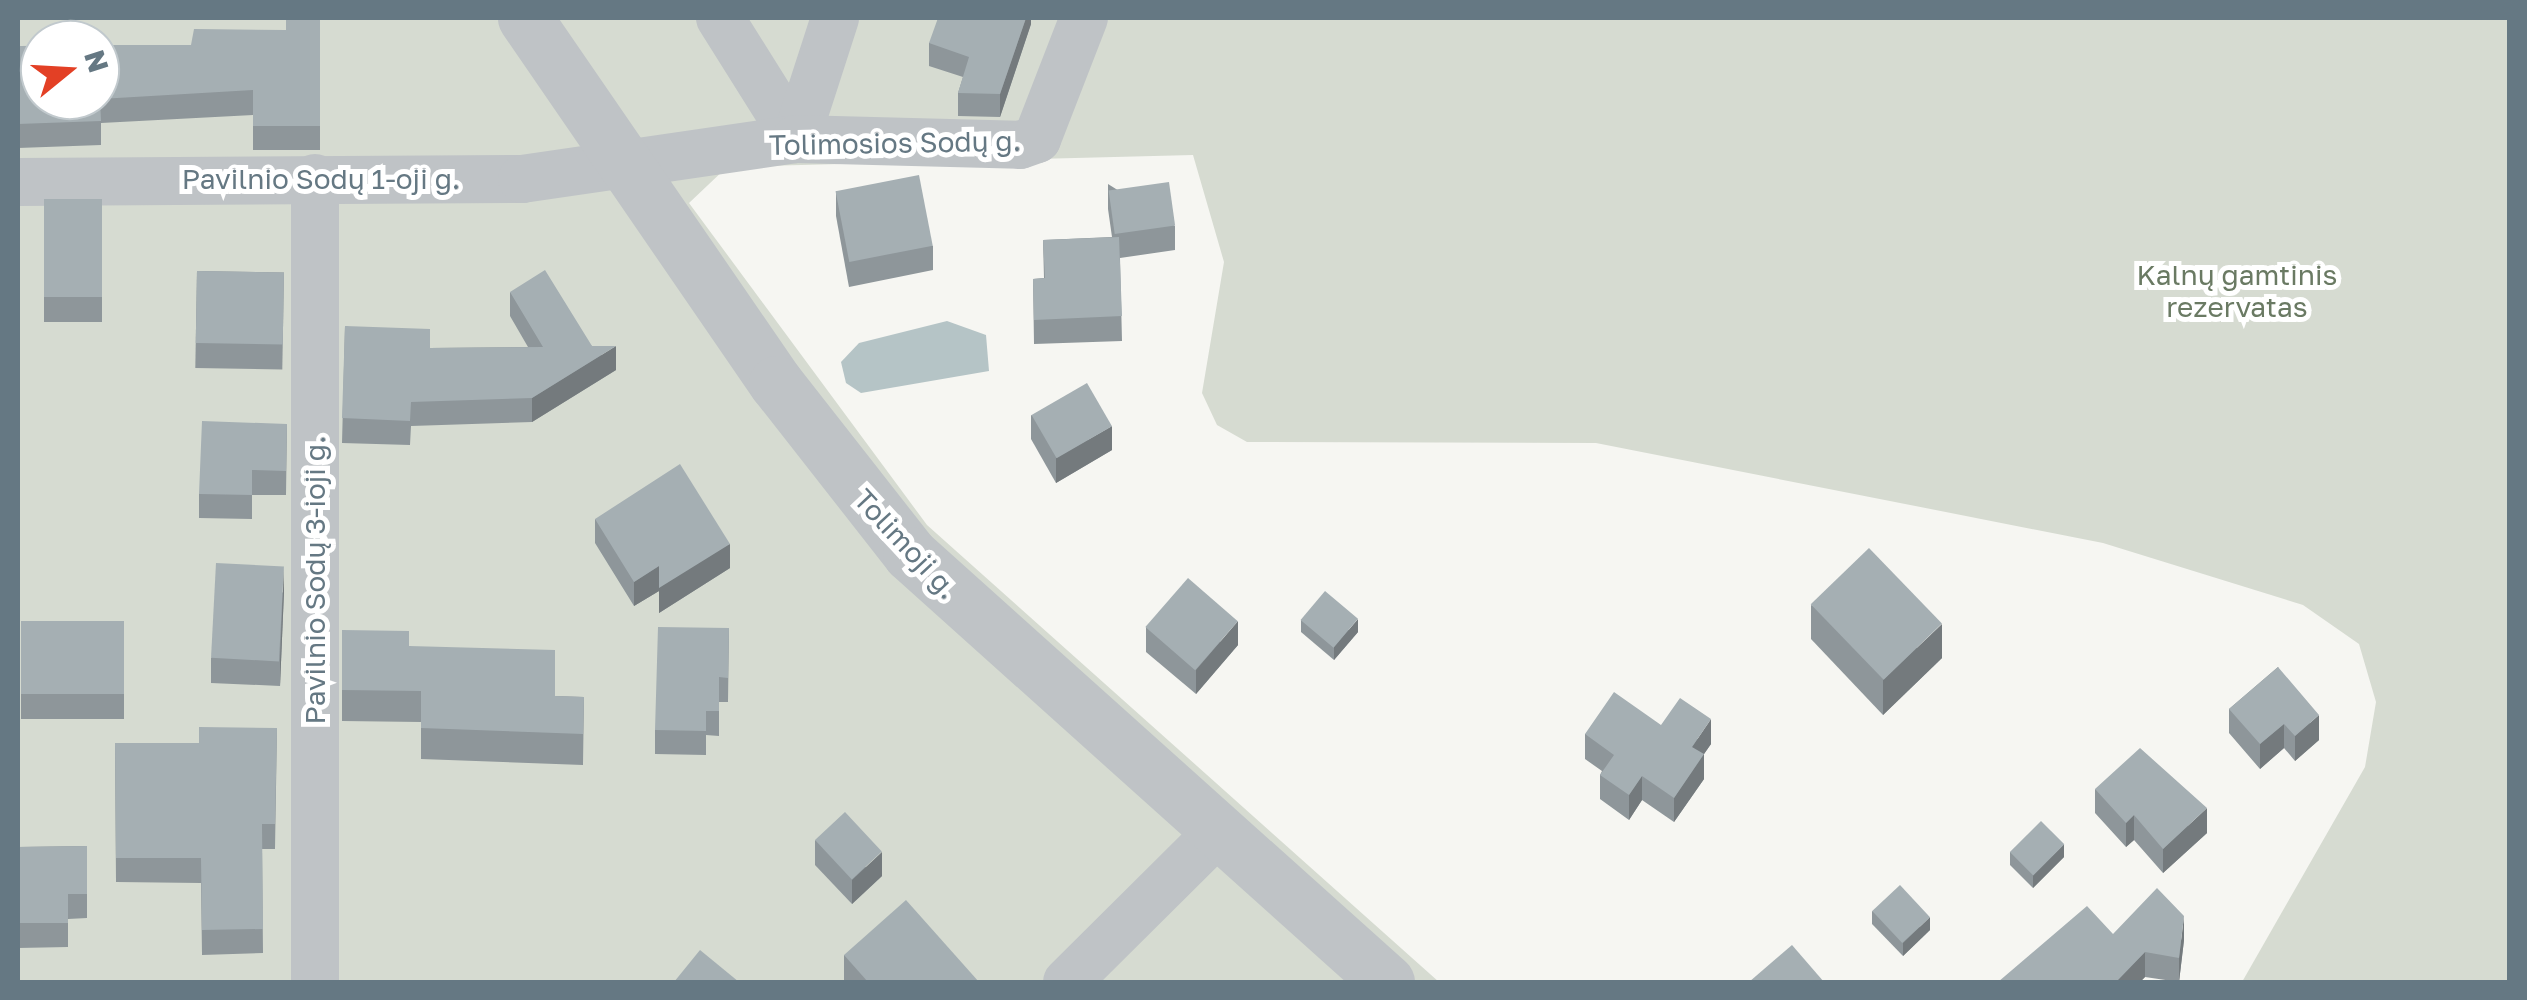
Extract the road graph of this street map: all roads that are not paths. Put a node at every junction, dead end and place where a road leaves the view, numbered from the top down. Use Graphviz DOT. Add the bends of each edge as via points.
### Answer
graph roads {
  1 [pos="525,18"];
  2 [pos="720,18"];
  3 [pos="834,18"];
  4 [pos="1084,18"];
  5 [pos="796,139"];
  6 [pos="625,168"];
  7 [pos="315,178"];
  8 [pos="18,182"];
  9 [pos="1220,830"];
  10 [pos="315,982"];
  11 [pos="1068,982"];
  12 [pos="1387,982"];
  1 -- 6 [label="street, Tolimoji g."];
  2 -- 5 [label="street"];
  3 -- 5 [label="street"];
  4 -- 5 [label="street, Tolimosios Sodų g." via="1037,139"];
  5 -- 6 [label="street, Tolimosios Sodų g."];
  6 -- 7 [label="street, Pavilnio Sodų 1-oji g." via="522,179"];
  6 -- 9 [label="street, Tolimoji g." via="910,554"];
  7 -- 8 [label="street, Pavilnio Sodų 1-oji g."];
  7 -- 10 [label="street, Pavilnio Sodų 3-ioji g."];
  9 -- 11 [label="street"];
  9 -- 12 [label="street, Tolimoji g."];
}
